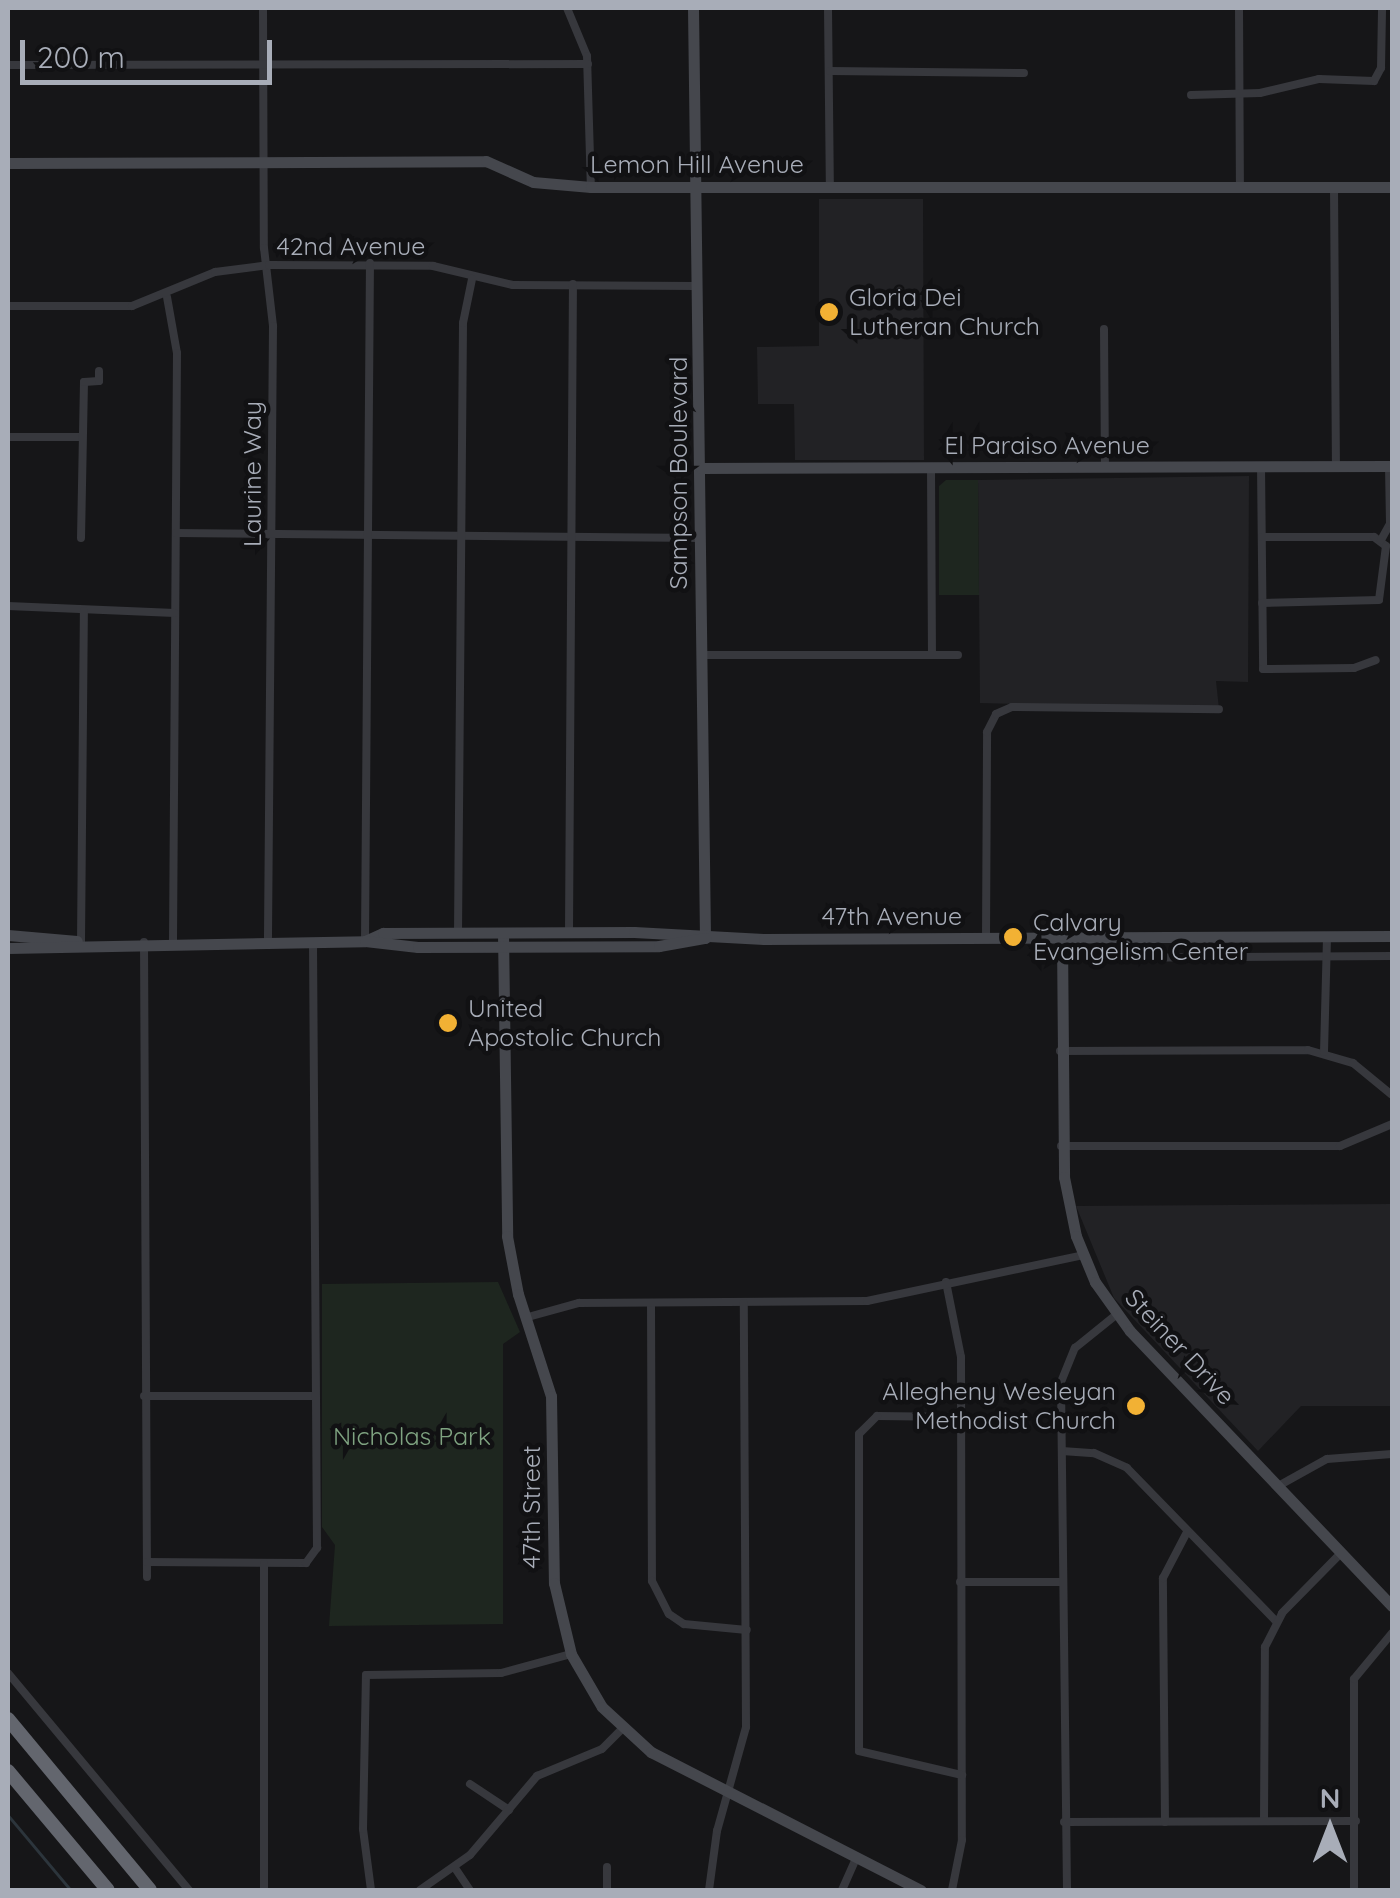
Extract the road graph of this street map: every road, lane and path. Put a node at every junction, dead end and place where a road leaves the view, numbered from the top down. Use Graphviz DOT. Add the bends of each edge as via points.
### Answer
graph roads {
  1 [pos="264,8"];
  2 [pos="568,8"];
  3 [pos="693,8"];
  4 [pos="828,8"];
  5 [pos="1239,8"];
  6 [pos="1382,8"];
  7 [pos="263,64"];
  8 [pos="588,64"];
  9 [pos="8,65"];
  10 [pos="830,71"];
  11 [pos="1024,73"];
  12 [pos="1239,95"];
  13 [pos="1192,96"];
  14 [pos="264,162"];
  15 [pos="8,163"];
  16 [pos="699,186"];
  17 [pos="1240,186"];
  18 [pos="591,187"];
  19 [pos="830,187"];
  20 [pos="1334,187"];
  21 [pos="1392,188"];
  22 [pos="370,264"];
  23 [pos="269,265"];
  24 [pos="472,279"];
  25 [pos="573,284"];
  26 [pos="699,286"];
  27 [pos="167,296"];
  28 [pos="8,306"];
  29 [pos="1104,329"];
  30 [pos="98,371"];
  31 [pos="8,437"];
  32 [pos="82,437"];
  33 [pos="1262,466"];
  34 [pos="1336,466"];
  35 [pos="1391,466"];
  36 [pos="1104,467"];
  37 [pos="701,468"];
  38 [pos="931,468"];
  39 [pos="176,533"];
  40 [pos="271,534"];
  41 [pos="366,535"];
  42 [pos="462,535"];
  43 [pos="571,536"];
  44 [pos="1262,537"];
  45 [pos="81,538"];
  46 [pos="702,538"];
  47 [pos="1381,540"];
  48 [pos="1262,602"];
  49 [pos="8,606"];
  50 [pos="84,611"];
  51 [pos="175,613"];
  52 [pos="702,655"];
  53 [pos="958,655"];
  54 [pos="932,656"];
  55 [pos="1376,660"];
  56 [pos="1219,709"];
  57 [pos="569,932"];
  58 [pos="458,933"];
  59 [pos="8,935"];
  60 [pos="1392,936"];
  61 [pos="1327,937"];
  62 [pos="704,938"];
  63 [pos="1078,938"];
  64 [pos="986,939"];
  65 [pos="1062,939"];
  66 [pos="503,940"];
  67 [pos="364,941"];
  68 [pos="82,942"];
  69 [pos="144,942"];
  70 [pos="173,942"];
  71 [pos="268,942"];
  72 [pos="312,942"];
  73 [pos="382,946"];
  74 [pos="8,948"];
  75 [pos="1328,956"];
  76 [pos="1392,956"];
  77 [pos="1060,1050"];
  78 [pos="1324,1052"];
  79 [pos="1392,1095"];
  80 [pos="1392,1124"];
  81 [pos="1061,1146"];
  82 [pos="1082,1255"];
  83 [pos="946,1282"];
  84 [pos="744,1303"];
  85 [pos="651,1304"];
  86 [pos="1117,1314"];
  87 [pos="528,1317"];
  88 [pos="144,1396"];
  89 [pos="312,1396"];
  90 [pos="961,1417"];
  91 [pos="1062,1452"];
  92 [pos="1392,1454"];
  93 [pos="1280,1485"];
  94 [pos="1188,1532"];
  95 [pos="1341,1553"];
  96 [pos="147,1562"];
  97 [pos="264,1564"];
  98 [pos="147,1577"];
  99 [pos="960,1582"];
  100 [pos="1062,1582"];
  101 [pos="1392,1606"];
  102 [pos="1276,1621"];
  103 [pos="747,1630"];
  104 [pos="1392,1633"];
  105 [pos="572,1654"];
  106 [pos="8,1674"];
  107 [pos="8,1719"];
  108 [pos="622,1730"];
  109 [pos="8,1771"];
  110 [pos="962,1776"];
  111 [pos="470,1784"];
  112 [pos="727,1794"];
  113 [pos="508,1810"];
  114 [pos="1264,1821"];
  115 [pos="1356,1821"];
  116 [pos="1064,1822"];
  117 [pos="1165,1822"];
  118 [pos="856,1859"];
  119 [pos="607,1867"];
  120 [pos="455,1868"];
  121 [pos="108,1890"];
  122 [pos="150,1890"];
  123 [pos="190,1890"];
  124 [pos="264,1890"];
  125 [pos="371,1890"];
  126 [pos="420,1890"];
  127 [pos="470,1890"];
  128 [pos="607,1890"];
  129 [pos="710,1890"];
  130 [pos="842,1890"];
  131 [pos="921,1890"];
  132 [pos="952,1890"];
  133 [pos="1067,1890"];
  134 [pos="1354,1890"];
  1 -- 7 [label="street, Laurine Way"];
  2 -- 8 [label="street"];
  3 -- 16 [label="street, Sampson Boulevard"];
  4 -- 10 [label="street"];
  5 -- 12 [label="street"];
  6 -- 12 [label="street" via="1380,78 1310,80"];
  7 -- 8 [label="street"];
  7 -- 9 [label="street"];
  7 -- 14 [label="street, Laurine Way"];
  8 -- 18 [label="street"];
  10 -- 11 [label="street"];
  10 -- 19 [label="street"];
  12 -- 13 [label="street"];
  12 -- 17 [label="street"];
  14 -- 15 [label="street, Lemon Hill Avenue"];
  14 -- 18 [label="street, Lemon Hill Avenue" via="486,161 532,182"];
  14 -- 23 [label="street, Laurine Way"];
  16 -- 18 [label="street, Lemon Hill Avenue"];
  16 -- 19 [label="street, Lemon Hill Avenue"];
  16 -- 26 [label="street, Sampson Boulevard"];
  17 -- 19 [label="street, Lemon Hill Avenue"];
  17 -- 20 [label="street, Lemon Hill Avenue"];
  20 -- 21 [label="street, Lemon Hill Avenue"];
  20 -- 34 [label="street"];
  22 -- 23 [label="street, 42nd Avenue"];
  22 -- 24 [label="street, 42nd Avenue" via="433,266"];
  22 -- 41 [label="street"];
  23 -- 27 [label="street, 42nd Avenue" via="215,272"];
  23 -- 40 [label="street, Laurine Way"];
  24 -- 25 [label="street, 42nd Avenue"];
  24 -- 42 [label="street" via="464,324"];
  25 -- 26 [label="street, 42nd Avenue"];
  25 -- 43 [label="street"];
  26 -- 37 [label="street, Sampson Boulevard"];
  27 -- 28 [label="street, 42nd Avenue" via="121,307"];
  27 -- 39 [label="street" via="177,353"];
  29 -- 36 [label="street"];
  30 -- 32 [label="street" via="99,382 84,382"];
  31 -- 32 [label="street"];
  32 -- 45 [label="street"];
  33 -- 34 [label="street, El Paraiso Avenue"];
  33 -- 36 [label="street, El Paraiso Avenue"];
  33 -- 44 [label="street"];
  34 -- 35 [label="street, El Paraiso Avenue"];
  35 -- 47 [label="street" via="1390,524"];
  36 -- 38 [label="street, El Paraiso Avenue"];
  37 -- 38 [label="street, El Paraiso Avenue"];
  37 -- 46 [label="street, Sampson Boulevard"];
  38 -- 54 [label="street"];
  39 -- 40 [label="street"];
  39 -- 51 [label="street"];
  40 -- 41 [label="street"];
  40 -- 71 [label="street, Laurine Way"];
  41 -- 42 [label="street"];
  41 -- 67 [label="street"];
  42 -- 43 [label="street"];
  42 -- 58 [label="street"];
  43 -- 46 [label="street"];
  43 -- 57 [label="street"];
  44 -- 47 [label="street"];
  44 -- 48 [label="street"];
  46 -- 52 [label="street, Sampson Boulevard"];
  47 -- 48 [label="street" via="1386,578 1379,600"];
  48 -- 55 [label="street" via="1263,669 1354,668"];
  49 -- 50 [label="street"];
  50 -- 51 [label="street"];
  50 -- 68 [label="street"];
  51 -- 70 [label="street"];
  52 -- 54 [label="street"];
  52 -- 62 [label="street, Sampson Boulevard"];
  53 -- 54 [label="street"];
  56 -- 64 [label="street" via="1012,707 996,714 987,732"];
  57 -- 62 [label="street, 47th Avenue" via="689,932"];
  57 -- 66 [label="street, 47th Avenue"];
  58 -- 66 [label="street, 47th Avenue"];
  58 -- 67 [label="street, 47th Avenue" via="383,933"];
  58 -- 73 [label="street" via="451,940"];
  59 -- 68 [label="street, 47th Avenue"];
  60 -- 61 [label="street, 47th Avenue"];
  61 -- 63 [label="street, 47th Avenue"];
  61 -- 75 [label="street"];
  62 -- 64 [label="street, 47th Avenue"];
  62 -- 66 [label="street, 47th Avenue" via="690,945"];
  63 -- 65 [label="street, 47th Avenue"];
  63 -- 75 [label="street, 47th Avenue" via="1093,958"];
  64 -- 65 [label="street, 47th Avenue"];
  65 -- 77 [label="street, Steiner Drive"];
  66 -- 73 [label="street, 47th Avenue"];
  66 -- 87 [label="street, 47th Street" via="507,1236"];
  67 -- 72 [label="street, 47th Avenue"];
  67 -- 73 [label="street, 47th Avenue"];
  68 -- 69 [label="street, 47th Avenue"];
  68 -- 74 [label="street, 47th Avenue"];
  69 -- 70 [label="street, 47th Avenue"];
  69 -- 88 [label="street"];
  70 -- 71 [label="street, 47th Avenue"];
  71 -- 72 [label="street, 47th Avenue"];
  72 -- 89 [label="street"];
  75 -- 76 [label="street, 47th Avenue"];
  75 -- 78 [label="street"];
  77 -- 78 [label="street"];
  77 -- 81 [label="street, Steiner Drive"];
  78 -- 79 [label="street" via="1362,1068"];
  80 -- 81 [label="street" via="1340,1146"];
  81 -- 82 [label="street, Steiner Drive"];
  82 -- 83 [label="street"];
  82 -- 86 [label="street, Steiner Drive"];
  83 -- 84 [label="street" via="867,1300"];
  83 -- 90 [label="street" via="961,1348"];
  84 -- 85 [label="street"];
  84 -- 103 [label="street"];
  85 -- 87 [label="street" via="565,1304"];
  85 -- 103 [label="street" via="652,1581 669,1614 684,1624"];
  86 -- 91 [label="street" via="1066,1364"];
  86 -- 93 [label="street, Steiner Drive"];
  87 -- 105 [label="street, 47th Street" via="552,1396 554,1583"];
  88 -- 89 [label="street"];
  88 -- 96 [label="street"];
  89 -- 97 [label="street" via="314,1558"];
  90 -- 99 [label="street"];
  90 -- 110 [label="street" via="878,1416 861,1426 859,1751"];
  91 -- 94 [label="street" via="1120,1463"];
  91 -- 100 [label="street"];
  92 -- 93 [label="street" via="1327,1459"];
  93 -- 95 [label="street, Steiner Drive"];
  94 -- 102 [label="street"];
  94 -- 117 [label="street" via="1167,1561 1162,1587"];
  95 -- 101 [label="street, Steiner Drive"];
  95 -- 102 [label="street"];
  96 -- 97 [label="street"];
  96 -- 98 [label="street"];
  97 -- 124 [label="street"];
  99 -- 100 [label="street"];
  99 -- 110 [label="street"];
  100 -- 116 [label="street"];
  102 -- 114 [label="street" via="1260,1674"];
  103 -- 112 [label="street" via="745,1738"];
  104 -- 115 [label="street" via="1354,1679"];
  105 -- 108 [label="street, 47th Street"];
  105 -- 125 [label="street" via="501,1673 366,1675 363,1829"];
  106 -- 123 [label="street"];
  107 -- 122 [label="highway"];
  108 -- 112 [label="street, 47th Street"];
  108 -- 113 [label="street" via="602,1748 537,1776"];
  109 -- 121 [label="highway"];
  110 -- 132 [label="street" via="961,1852"];
  111 -- 113 [label="street"];
  112 -- 118 [label="street, 47th Street"];
  112 -- 129 [label="street"];
  113 -- 120 [label="street"];
  114 -- 115 [label="street"];
  114 -- 117 [label="street"];
  115 -- 134 [label="street"];
  116 -- 117 [label="street"];
  116 -- 133 [label="street"];
  118 -- 130 [label="street"];
  118 -- 131 [label="street, 47th Street"];
  119 -- 128 [label="street"];
  120 -- 126 [label="street"];
  120 -- 127 [label="street"];
}
